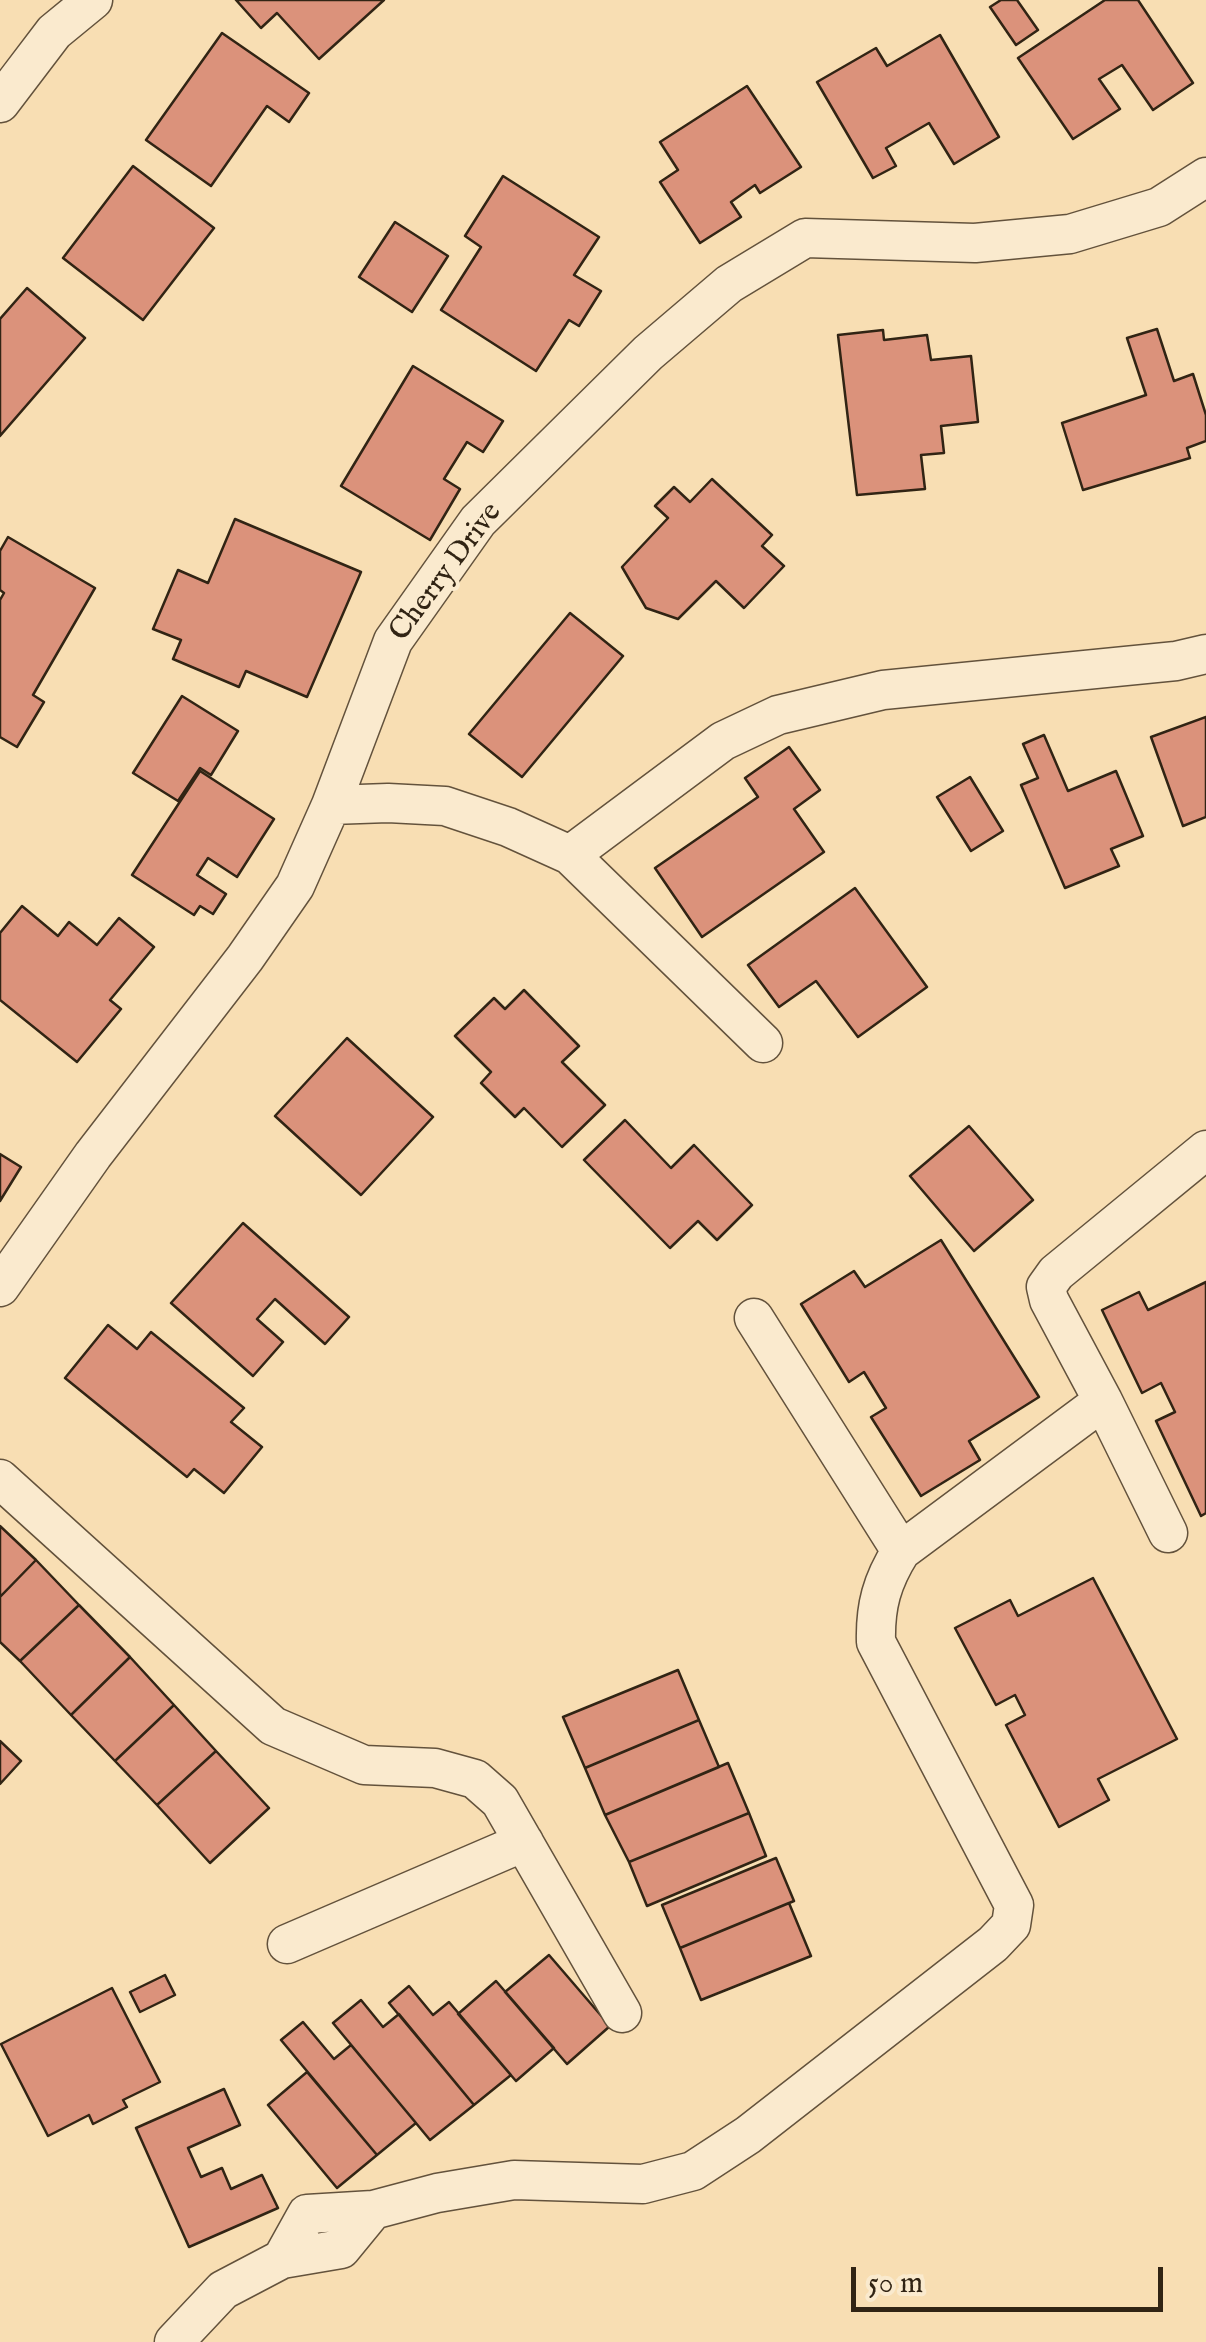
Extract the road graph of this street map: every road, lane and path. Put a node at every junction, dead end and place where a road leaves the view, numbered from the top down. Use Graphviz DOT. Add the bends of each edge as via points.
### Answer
graph roads {
  1 [pos="93,0"];
  2 [pos="0,103"];
  3 [pos="1206,177"];
  4 [pos="1206,654"];
  5 [pos="331,805"];
  6 [pos="570,855"];
  7 [pos="763,1043"];
  8 [pos="1206,1150"];
  9 [pos="0,1287"];
  10 [pos="754,1318"];
  11 [pos="1104,1401"];
  12 [pos="0,1479"];
  13 [pos="1168,1533"];
  14 [pos="900,1551"];
  15 [pos="524,1842"];
  16 [pos="287,1944"];
  17 [pos="622,2013"];
  18 [pos="174,2342"];
  1 -- 2 [label="street" via="54,32"];
  3 -- 5 [label="street, Cherry Drive" via="1159,207 1070,234 975,242 804,238 729,284 648,353 478,521 393,640"];
  4 -- 6 [label="street" via="882,690 778,714 723,741"];
  5 -- 6 [label="street" via="446,806"];
  5 -- 9 [label="street, Cherry Drive" via="296,886"];
  6 -- 7 [label="street"];
  8 -- 11 [label="street" via="1049,1279 1048,1300"];
  10 -- 14 [label="street"];
  11 -- 13 [label="street"];
  11 -- 14 [label="street"];
  12 -- 15 [label="street" via="272,1726 364,1765 436,1768 475,1779 500,1801"];
  14 -- 18 [label="street" via="883,1579 876,1642 1008,1891 1011,1925 748,2135 692,2170 642,2184 514,2180 373,2210 341,2249 282,2259 223,2290"];
  15 -- 16 [label="street"];
  15 -- 17 [label="street"];
}
